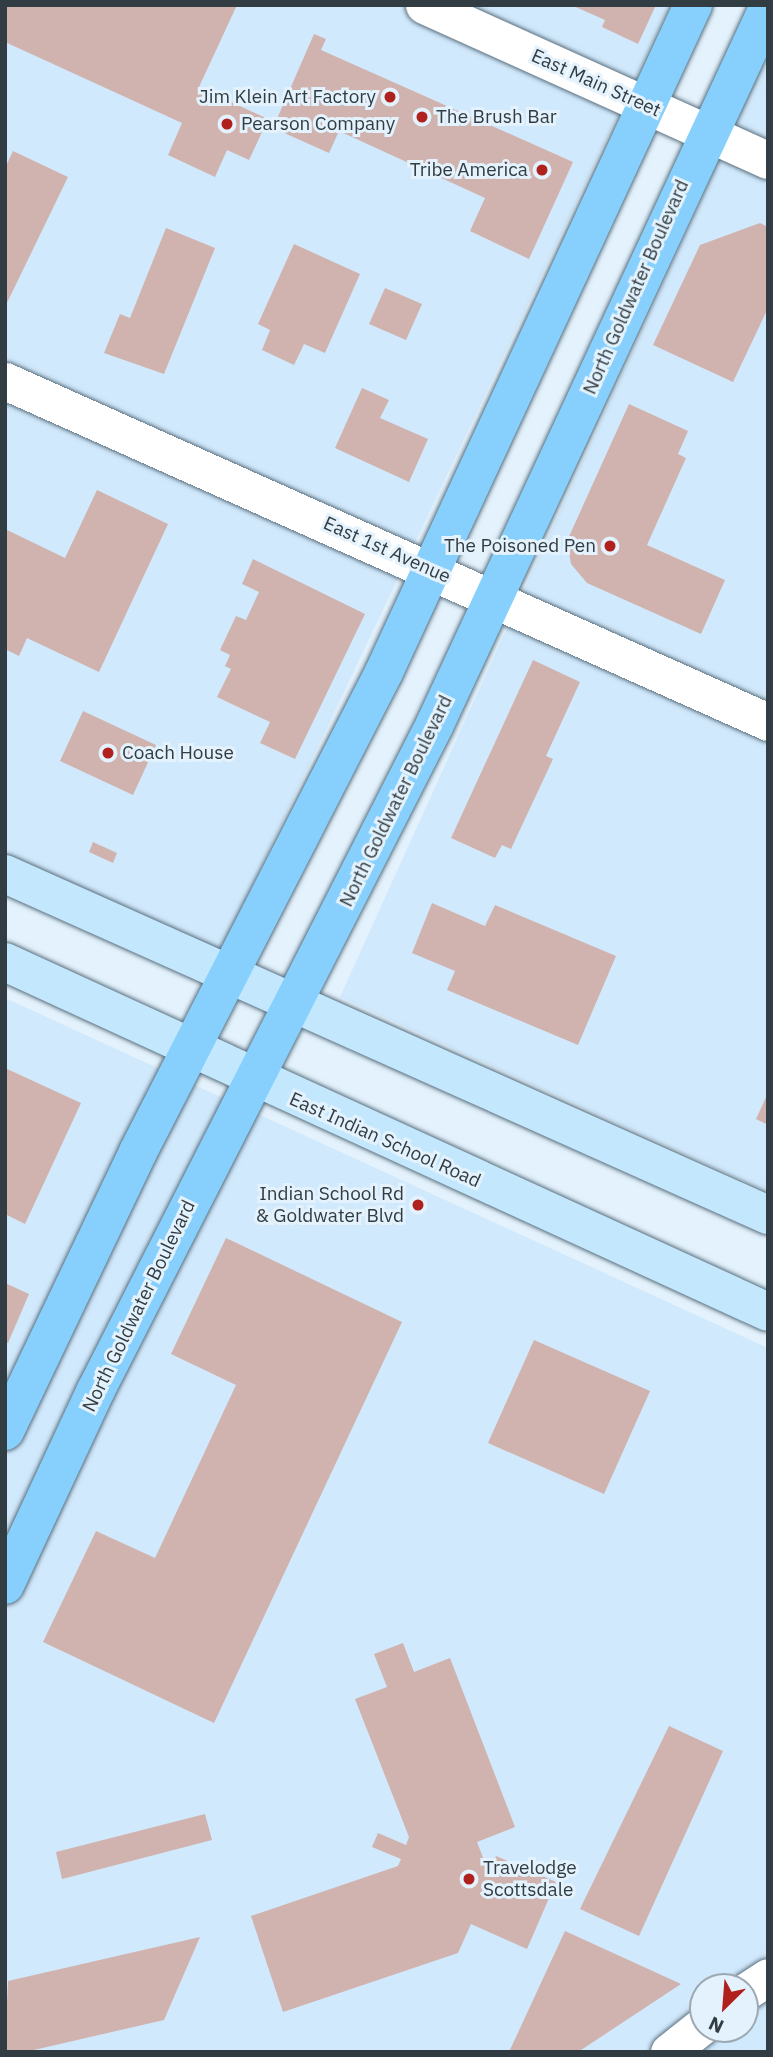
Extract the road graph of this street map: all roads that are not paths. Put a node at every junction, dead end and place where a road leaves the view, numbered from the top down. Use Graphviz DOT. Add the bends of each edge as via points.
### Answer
graph roads {
  1 [pos="424,5"];
  2 [pos="693,5"];
  3 [pos="768,8"];
  4 [pos="645,106"];
  5 [pos="707,133"];
  6 [pos="768,160"];
  7 [pos="5,381"];
  8 [pos="432,570"];
  9 [pos="495,598"];
  10 [pos="768,722"];
  11 [pos="5,874"];
  12 [pos="5,962"];
  13 [pos="229,974"];
  14 [pos="296,1004"];
  15 [pos="190,1049"];
  16 [pos="254,1080"];
  17 [pos="768,1215"];
  18 [pos="768,1312"];
  19 [pos="5,1430"];
  20 [pos="5,1585"];
  21 [pos="689,2036"];
  22 [pos="669,2052"];
  1 -- 4 [label="street, East Main Street"];
  2 -- 4 [label="main road"];
  3 -- 5 [label="main road, North Goldwater Boulevard"];
  4 -- 5 [label="street, East Main Street"];
  4 -- 8 [label="main road"];
  5 -- 6 [label="street, East Main Street"];
  5 -- 9 [label="main road, North Goldwater Boulevard"];
  7 -- 8 [label="street, East 1st Avenue"];
  8 -- 9 [label="street, East 1st Avenue"];
  8 -- 13 [label="main road" via="334,775"];
  9 -- 10 [label="street, East 1st Avenue"];
  9 -- 14 [label="main road, North Goldwater Boulevard"];
  11 -- 13 [label="main road"];
  12 -- 15 [label="main road, East Indian School Road"];
  13 -- 14 [label="main road"];
  13 -- 15 [label="main road"];
  14 -- 16 [label="main road, North Goldwater Boulevard"];
  14 -- 17 [label="main road"];
  15 -- 16 [label="main road, East Indian School Road"];
  15 -- 19 [label="main road"];
  16 -- 18 [label="main road, East Indian School Road"];
  16 -- 20 [label="main road, North Goldwater Boulevard" via="96,1390"];
  21 -- 22 [label="street"];
}
